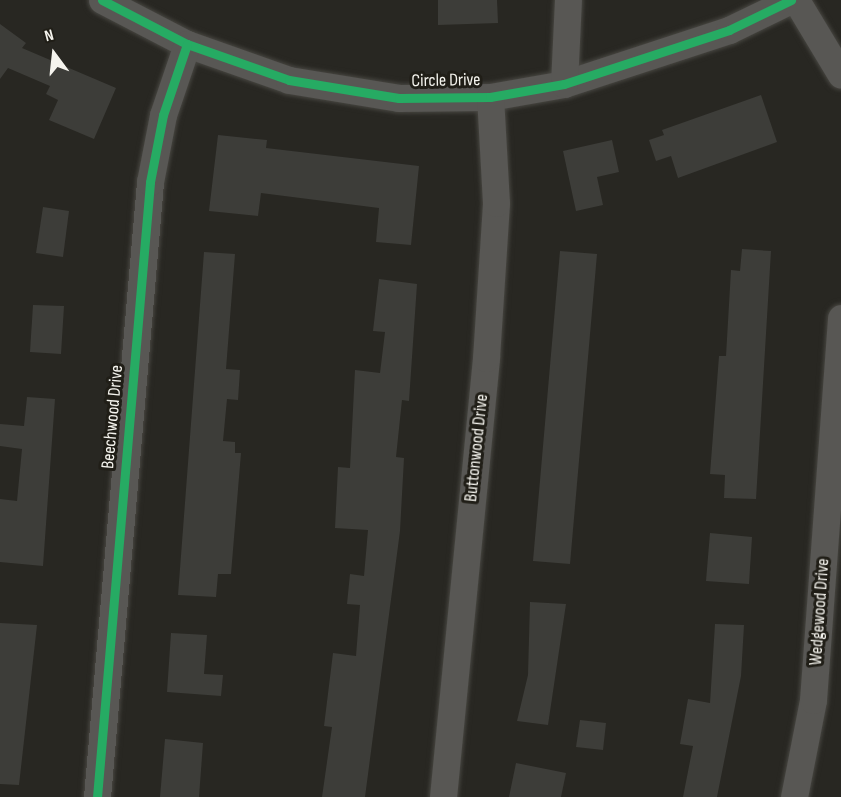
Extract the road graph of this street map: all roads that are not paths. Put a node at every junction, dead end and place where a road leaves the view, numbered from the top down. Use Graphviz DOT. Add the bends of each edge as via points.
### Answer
graph roads {
  1 [pos="102,0"];
  2 [pos="567,0"];
  3 [pos="793,0"];
  4 [pos="146,11"];
  5 [pos="187,44"];
  6 [pos="841,75"];
  7 [pos="564,84"];
  8 [pos="490,97"];
  9 [pos="841,318"];
  10 [pos="97,797"];
  11 [pos="443,797"];
  12 [pos="794,797"];
  1 -- 4 [label="street, Circle Drive"];
  2 -- 7 [label="street"];
  3 -- 6 [label="street"];
  3 -- 7 [label="street, Circle Drive" via="729,30"];
  4 -- 5 [label="street, Circle Drive"];
  5 -- 8 [label="street, Circle Drive" via="344,92 399,98"];
  5 -- 10 [label="street, Beechwood Drive" via="163,115 150,182"];
  7 -- 8 [label="street, Circle Drive"];
  8 -- 11 [label="street, Buttonwood Drive" via="496,203 486,358"];
  9 -- 12 [label="street, Wedgewood Drive" via="813,700"];
}
